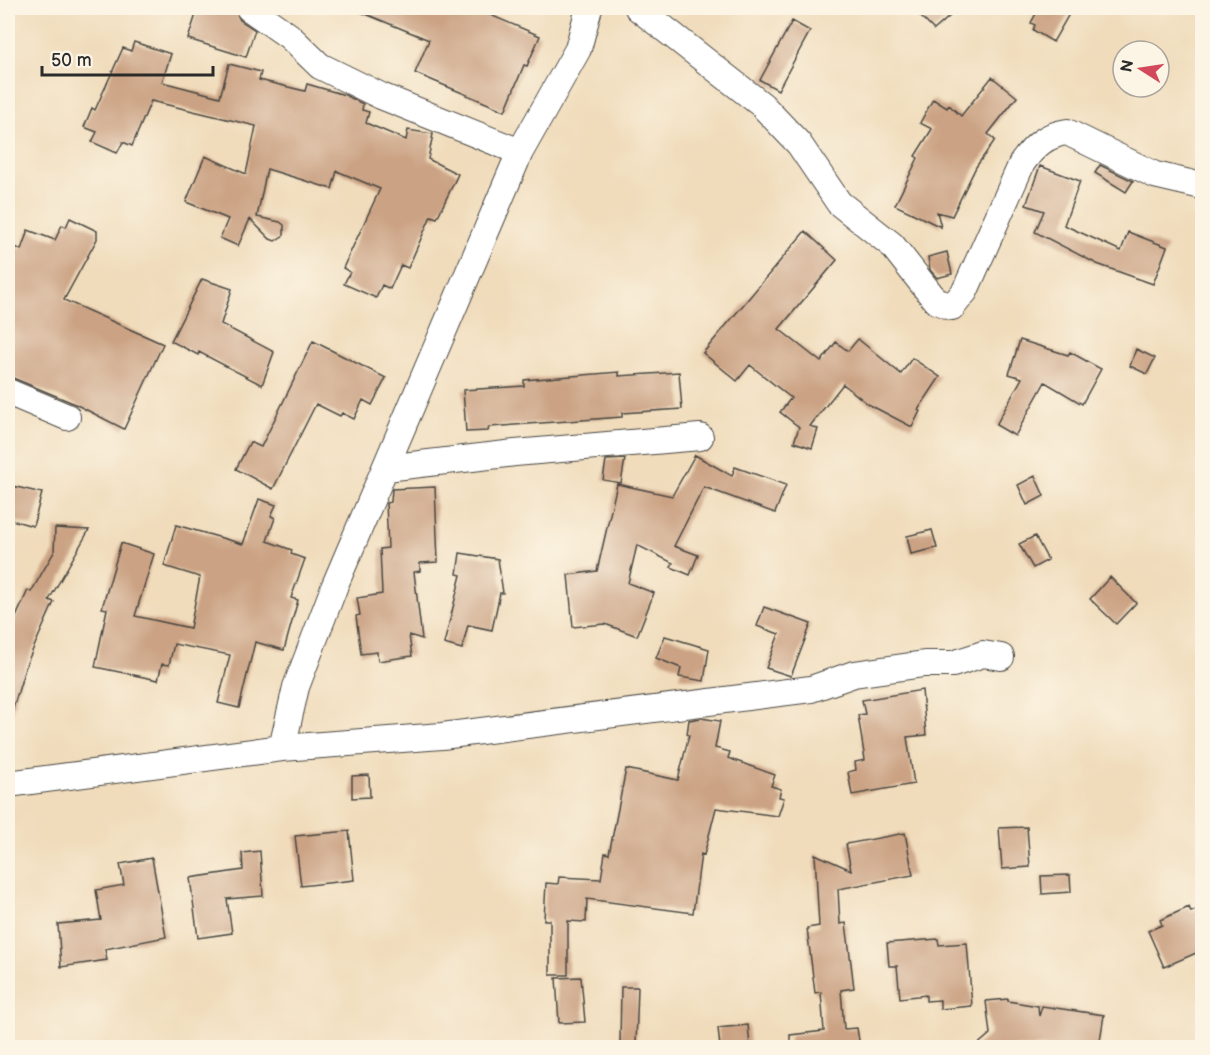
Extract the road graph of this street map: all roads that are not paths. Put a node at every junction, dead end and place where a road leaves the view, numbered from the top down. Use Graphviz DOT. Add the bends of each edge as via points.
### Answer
graph roads {
  1 [pos="249,8"];
  2 [pos="589,8"];
  3 [pos="638,8"];
  4 [pos="520,152"];
  5 [pos="1203,186"];
  6 [pos="8,392"];
  7 [pos="67,417"];
  8 [pos="700,438"];
  9 [pos="386,468"];
  10 [pos="1000,657"];
  11 [pos="282,748"];
  12 [pos="8,784"];
  1 -- 4 [label="street" via="289,36 320,66 381,96"];
  2 -- 4 [label="street" via="578,49"];
  3 -- 5 [label="street" via="762,105 799,144 839,203 892,246 944,306 952,307 965,291 1022,163 1053,134 1067,132 1155,175"];
  4 -- 9 [label="street"];
  6 -- 7 [label="street"];
  8 -- 9 [label="street" via="602,444"];
  9 -- 11 [label="street" via="296,687"];
  10 -- 11 [label="street" via="982,654 953,664 854,674 812,689 442,736"];
  11 -- 12 [label="street"];
}
